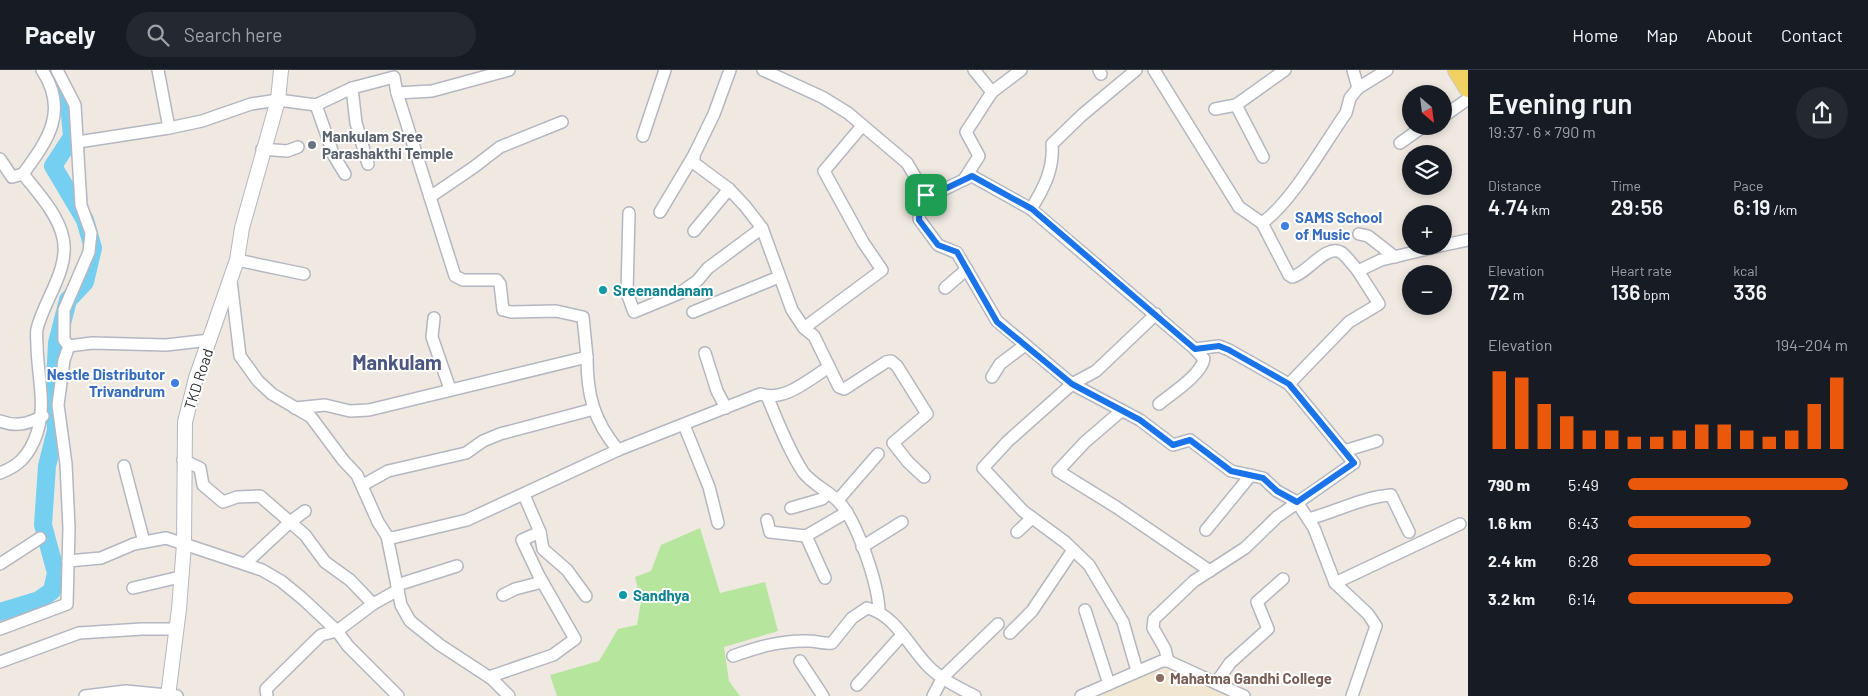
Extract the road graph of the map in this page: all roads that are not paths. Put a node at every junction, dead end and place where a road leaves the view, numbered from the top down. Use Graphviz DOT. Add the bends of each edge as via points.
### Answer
graph roads {
  1 [pos="42,70"];
  2 [pos="57,70"];
  3 [pos="158,70"];
  4 [pos="281,70"];
  5 [pos="509,70"];
  6 [pos="664,70"];
  7 [pos="730,70"];
  8 [pos="762,70"];
  9 [pos="974,70"];
  10 [pos="1021,70"];
  11 [pos="1136,70"];
  12 [pos="1154,70"];
  13 [pos="1285,70"];
  14 [pos="1353,70"];
  15 [pos="1387,70"];
  16 [pos="1456,70"];
  17 [pos="779,73"];
  18 [pos="394,74"];
  19 [pos="352,88"];
  20 [pos="1358,88"];
  21 [pos="1468,88"];
  22 [pos="398,92"];
  23 [pos="992,92"];
  24 [pos="1468,99"];
  25 [pos="278,100"];
  26 [pos="316,105"];
  27 [pos="1236,105"];
  28 [pos="1215,109"];
  29 [pos="1452,110"];
  30 [pos="562,122"];
  31 [pos="862,126"];
  32 [pos="169,128"];
  33 [pos="1411,135"];
  34 [pos="643,136"];
  35 [pos="78,142"];
  36 [pos="1400,143"];
  37 [pos="298,147"];
  38 [pos="262,149"];
  39 [pos="694,155"];
  40 [pos="1263,156"];
  41 [pos="0,159"];
  42 [pos="368,164"];
  43 [pos="23,174"];
  44 [pos="344,174"];
  45 [pos="965,178"];
  46 [pos="729,189"];
  47 [pos="926,195"];
  48 [pos="430,198"];
  49 [pos="1032,209"];
  50 [pos="660,212"];
  51 [pos="629,213"];
  52 [pos="1262,223"];
  53 [pos="762,228"];
  54 [pos="694,231"];
  55 [pos="1360,234"];
  56 [pos="1468,240"];
  57 [pos="1452,243"];
  58 [pos="1403,255"];
  59 [pos="1395,257"];
  60 [pos="237,260"];
  61 [pos="967,269"];
  62 [pos="1358,271"];
  63 [pos="304,274"];
  64 [pos="779,276"];
  65 [pos="230,281"];
  66 [pos="945,288"];
  67 [pos="693,312"];
  68 [pos="1156,314"];
  69 [pos="434,318"];
  70 [pos="804,328"];
  71 [pos="210,340"];
  72 [pos="1025,345"];
  73 [pos="69,346"];
  74 [pos="1195,349"];
  75 [pos="705,353"];
  76 [pos="587,357"];
  77 [pos="829,367"];
  78 [pos="992,377"];
  79 [pos="1072,384"];
  80 [pos="1289,384"];
  81 [pos="450,390"];
  82 [pos="767,396"];
  83 [pos="1159,404"];
  84 [pos="295,408"];
  85 [pos="594,408"];
  86 [pos="726,408"];
  87 [pos="1120,412"];
  88 [pos="43,416"];
  89 [pos="0,421"];
  90 [pos="684,425"];
  91 [pos="1377,441"];
  92 [pos="618,450"];
  93 [pos="1344,450"];
  94 [pos="878,454"];
  95 [pos="183,460"];
  96 [pos="124,466"];
  97 [pos="0,473"];
  98 [pos="1251,475"];
  99 [pos="924,477"];
  100 [pos="363,485"];
  101 [pos="524,495"];
  102 [pos="833,497"];
  103 [pos="1297,502"];
  104 [pos="791,508"];
  105 [pos="305,511"];
  106 [pos="847,512"];
  107 [pos="1032,518"];
  108 [pos="1308,519"];
  109 [pos="766,520"];
  110 [pos="290,522"];
  111 [pos="902,522"];
  112 [pos="718,524"];
  113 [pos="1460,524"];
  114 [pos="1206,530"];
  115 [pos="540,532"];
  116 [pos="1017,532"];
  117 [pos="1409,532"];
  118 [pos="387,536"];
  119 [pos="806,536"];
  120 [pos="40,538"];
  121 [pos="144,542"];
  122 [pos="184,544"];
  123 [pos="862,547"];
  124 [pos="1073,550"];
  125 [pos="68,561"];
  126 [pos="0,564"];
  127 [pos="245,564"];
  128 [pos="457,566"];
  129 [pos="1210,571"];
  130 [pos="180,577"];
  131 [pos="825,578"];
  132 [pos="1283,579"];
  133 [pos="542,582"];
  134 [pos="1335,583"];
  135 [pos="133,588"];
  136 [pos="397,588"];
  137 [pos="503,595"];
  138 [pos="586,596"];
  139 [pos="373,604"];
  140 [pos="879,610"];
  141 [pos="1085,610"];
  142 [pos="998,624"];
  143 [pos="0,629"];
  144 [pos="176,629"];
  145 [pos="337,631"];
  146 [pos="1010,633"];
  147 [pos="902,635"];
  148 [pos="733,656"];
  149 [pos="1168,661"];
  150 [pos="0,662"];
  151 [pos="800,662"];
  152 [pos="1137,671"];
  153 [pos="489,677"];
  154 [pos="943,677"];
  155 [pos="1216,683"];
  156 [pos="1109,684"];
  157 [pos="857,685"];
  158 [pos="111,686"];
  159 [pos="171,694"];
  160 [pos="85,696"];
  161 [pos="267,696"];
  162 [pos="398,696"];
  163 [pos="509,696"];
  164 [pos="823,696"];
  165 [pos="933,696"];
  166 [pos="975,696"];
  167 [pos="1081,696"];
  168 [pos="1244,696"];
  169 [pos="1352,696"];
  1 -- 43 [label="street" via="49,82 55,113 48,140"];
  2 -- 35 [label="street" via="75,105"];
  3 -- 32 [label="street"];
  4 -- 25 [label="street, TKD Road"];
  5 -- 22 [label="street" via="432,92"];
  6 -- 34 [label="street"];
  7 -- 39 [label="street"];
  8 -- 17 [label="street"];
  9 -- 23 [label="street"];
  10 -- 23 [label="street"];
  11 -- 49 [label="street" via="1052,144 1053,158 1045,186"];
  12 -- 52 [label="street" via="1239,207"];
  13 -- 27 [label="street"];
  14 -- 20 [label="street"];
  15 -- 20 [label="street"];
  16 -- 21 [label="main road"];
  17 -- 31 [label="street" via="822,96"];
  18 -- 19 [label="street"];
  18 -- 22 [label="street"];
  19 -- 26 [label="street"];
  19 -- 42 [label="street" via="356,123"];
  20 -- 52 [label="street" via="1350,98 1346,113 1286,199 1274,215"];
  22 -- 48 [label="street"];
  23 -- 45 [label="street" via="966,132 979,156"];
  24 -- 29 [label="street"];
  25 -- 26 [label="street"];
  25 -- 32 [label="street" via="251,104 202,121"];
  25 -- 38 [label="street, TKD Road"];
  26 -- 44 [label="street"];
  27 -- 28 [label="street"];
  27 -- 40 [label="street"];
  30 -- 48 [label="street" via="500,147"];
  31 -- 47 [label="street" via="907,163"];
  31 -- 70 [label="street" via="824,171 882,270"];
  32 -- 35 [label="street"];
  33 -- 36 [label="street"];
  35 -- 73 [label="street" via="81,205 91,233 90,252 64,310 64,340"];
  37 -- 38 [label="street" via="287,151"];
  38 -- 60 [label="street, TKD Road"];
  39 -- 46 [label="street" via="694,163"];
  39 -- 50 [label="street"];
  41 -- 43 [label="street" via="12,177"];
  43 -- 88 [label="street" via="43,198 63,239 62,265 37,330"];
  45 -- 47 [label="street" via="930,196"];
  45 -- 49 [label="street" via="972,176"];
  46 -- 53 [label="street"];
  46 -- 54 [label="street"];
  47 -- 61 [label="street" via="920,204 919,220 938,245 957,252"];
  48 -- 76 [label="street" via="455,276 463,280 497,280 503,310 556,311 583,317"];
  49 -- 68 [label="street"];
  51 -- 53 [label="street" via="627,293 634,312 680,294 708,268"];
  52 -- 62 [label="street" via="1291,276 1298,275 1332,251 1343,254"];
  53 -- 64 [label="street"];
  55 -- 59 [label="street" via="1368,236"];
  56 -- 57 [label="street"];
  58 -- 59 [label="street"];
  59 -- 62 [label="street"];
  60 -- 63 [label="street"];
  60 -- 65 [label="street, TKD Road"];
  61 -- 66 [label="street"];
  61 -- 72 [label="street" via="997,322"];
  62 -- 80 [label="street" via="1379,304 1349,322"];
  64 -- 67 [label="street"];
  64 -- 70 [label="street" via="792,310"];
  65 -- 71 [label="street, TKD Road"];
  65 -- 84 [label="street" via="240,356 272,394"];
  68 -- 74 [label="street"];
  68 -- 79 [label="street" via="1096,371"];
  69 -- 81 [label="street" via="432,337"];
  70 -- 77 [label="street" via="814,336"];
  71 -- 73 [label="street" via="166,345 86,343"];
  71 -- 95 [label="street, TKD Road" via="185,422"];
  72 -- 78 [label="street" via="1000,364"];
  72 -- 79 [label="street"];
  73 -- 125 [label="street" via="58,405 66,464"];
  74 -- 80 [label="street" via="1219,346"];
  74 -- 83 [label="street" via="1204,359 1203,364"];
  75 -- 86 [label="street"];
  76 -- 81 [label="street"];
  76 -- 85 [label="street" via="589,399"];
  77 -- 82 [label="street" via="786,394"];
  77 -- 99 [label="street" via="839,387 844,389 886,362 891,361 897,366 927,414 893,443"];
  79 -- 87 [label="street"];
  79 -- 107 [label="street" via="983,468"];
  80 -- 93 [label="street"];
  81 -- 84 [label="street" via="368,410 350,411 326,405"];
  82 -- 86 [label="street" via="760,394"];
  82 -- 102 [label="street" via="804,474"];
  84 -- 100 [label="street" via="310,417"];
  85 -- 92 [label="street"];
  85 -- 100 [label="street" via="500,434 466,453 388,471"];
  86 -- 90 [label="street"];
  87 -- 98 [label="street" via="1140,420 1173,445 1190,440 1231,471"];
  87 -- 129 [label="street" via="1085,442 1058,472"];
  88 -- 89 [label="street" via="31,423 13,426"];
  88 -- 97 [label="street" via="30,449 20,464"];
  90 -- 92 [label="street"];
  90 -- 112 [label="street" via="709,487"];
  91 -- 93 [label="street"];
  92 -- 101 [label="street"];
  93 -- 103 [label="street" via="1354,463"];
  94 -- 102 [label="street"];
  95 -- 110 [label="street" via="200,468 202,485 223,502 237,497 260,496"];
  95 -- 122 [label="street, TKD Road"];
  96 -- 121 [label="street"];
  98 -- 103 [label="street" via="1263,478 1277,491"];
  98 -- 114 [label="street"];
  100 -- 118 [label="street"];
  101 -- 115 [label="street"];
  101 -- 118 [label="street" via="468,520 400,537"];
  102 -- 104 [label="street"];
  102 -- 106 [label="street"];
  103 -- 108 [label="street"];
  103 -- 129 [label="street" via="1245,548"];
  105 -- 110 [label="street"];
  106 -- 119 [label="street"];
  106 -- 123 [label="street"];
  107 -- 116 [label="street"];
  107 -- 124 [label="street"];
  108 -- 117 [label="street" via="1338,511 1372,496 1391,495"];
  108 -- 134 [label="street"];
  109 -- 119 [label="street" via="770,532"];
  110 -- 127 [label="street"];
  110 -- 139 [label="street" via="325,562 350,580"];
  111 -- 123 [label="street"];
  113 -- 134 [label="street"];
  115 -- 133 [label="street" via="522,540"];
  115 -- 138 [label="street" via="543,550 568,570"];
  118 -- 136 [label="street"];
  119 -- 131 [label="street"];
  120 -- 126 [label="street"];
  121 -- 122 [label="street" via="166,538"];
  121 -- 125 [label="street" via="101,558"];
  122 -- 127 [label="street"];
  122 -- 130 [label="street, TKD Road"];
  123 -- 140 [label="street"];
  124 -- 146 [label="street" via="1032,611"];
  124 -- 152 [label="street" via="1089,565 1123,622"];
  125 -- 143 [label="street" via="68,604"];
  127 -- 145 [label="street" via="281,581"];
  128 -- 136 [label="street"];
  129 -- 149 [label="street" via="1194,581 1154,619 1153,628"];
  130 -- 135 [label="street"];
  130 -- 144 [label="street, TKD Road"];
  132 -- 155 [label="street" via="1257,602 1268,629 1230,663"];
  133 -- 137 [label="street"];
  133 -- 153 [label="street" via="575,639 553,655"];
  134 -- 169 [label="street" via="1376,626"];
  136 -- 139 [label="street"];
  136 -- 153 [label="street" via="401,605 410,621"];
  139 -- 145 [label="street"];
  140 -- 147 [label="street"];
  140 -- 148 [label="street" via="867,608 852,618 832,642 763,645"];
  141 -- 156 [label="street"];
  142 -- 154 [label="street"];
  144 -- 150 [label="street" via="79,633"];
  144 -- 159 [label="street, TKD Road"];
  145 -- 161 [label="street" via="321,635 266,689"];
  145 -- 162 [label="street"];
  147 -- 154 [label="street" via="928,666"];
  147 -- 157 [label="street"];
  149 -- 152 [label="street"];
  149 -- 155 [label="street"];
  151 -- 164 [label="street"];
  152 -- 156 [label="street"];
  153 -- 163 [label="street"];
  154 -- 165 [label="street"];
  154 -- 166 [label="street"];
  155 -- 168 [label="street"];
  156 -- 167 [label="street"];
  158 -- 159 [label="street"];
  159 -- 160 [label="street" via="126,691"];
}
